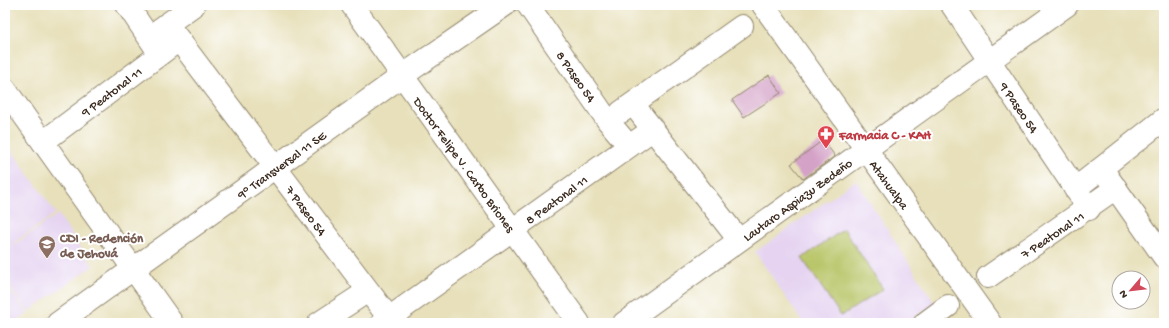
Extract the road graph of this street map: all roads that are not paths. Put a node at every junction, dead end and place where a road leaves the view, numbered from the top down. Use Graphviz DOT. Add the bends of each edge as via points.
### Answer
graph roads {
  1 [pos="127,5"];
  2 [pos="194,5"];
  3 [pos="352,5"];
  4 [pos="505,5"];
  5 [pos="528,5"];
  6 [pos="763,5"];
  7 [pos="952,5"];
  8 [pos="1067,5"];
  9 [pos="742,26"];
  10 [pos="173,32"];
  11 [pos="154,45"];
  12 [pos="990,60"];
  13 [pos="402,76"];
  14 [pos="5,89"];
  15 [pos="633,104"];
  16 [pos="1164,119"];
  17 [pos="608,121"];
  18 [pos="652,130"];
  19 [pos="42,142"];
  20 [pos="629,146"];
  21 [pos="866,149"];
  22 [pos="276,168"];
  23 [pos="1101,168"];
  24 [pos="1116,188"];
  25 [pos="1075,189"];
  26 [pos="1088,209"];
  27 [pos="513,230"];
  28 [pos="739,240"];
  29 [pos="1164,257"];
  30 [pos="134,269"];
  31 [pos="988,277"];
  32 [pos="368,291"];
  33 [pos="948,306"];
  34 [pos="331,320"];
  35 [pos="385,321"];
  36 [pos="58,323"];
  37 [pos="172,323"];
  38 [pos="579,323"];
  39 [pos="624,323"];
  40 [pos="925,323"];
  41 [pos="990,323"];
  1 -- 11 [label="street"];
  2 -- 10 [label="street, 9 Peatonal 11"];
  3 -- 13 [label="street, Doctor Felipe V. Carbo Briones"];
  4 -- 13 [label="street, 9° Transversal 11 SE"];
  5 -- 17 [label="street, 8 Paseo 54"];
  6 -- 21 [label="street, Atahualpa"];
  7 -- 12 [label="street, 9 Paseo 54"];
  8 -- 12 [label="street, Lautaro Aspiazu Zedeño"];
  9 -- 15 [label="street"];
  10 -- 11 [label="street, 9 Peatonal 11"];
  10 -- 22 [label="street, 7 Paseo 54"];
  11 -- 19 [label="street, 9 Peatonal 11"];
  12 -- 21 [label="street, Lautaro Aspiazu Zedeño"];
  12 -- 25 [label="street, 9 Paseo 54"];
  13 -- 22 [label="street, 9° Transversal 11 SE"];
  13 -- 27 [label="street, Doctor Felipe V. Carbo Briones"];
  14 -- 19 [label="street"];
  15 -- 17 [label="street"];
  15 -- 18 [label="street"];
  16 -- 23 [label="street, 7 Peatonal 11"];
  17 -- 20 [label="street, 8 Paseo 54"];
  18 -- 20 [label="street, 8 Peatonal 11"];
  18 -- 28 [label="street"];
  19 -- 30 [label="street"];
  20 -- 27 [label="street, 8 Peatonal 11"];
  21 -- 28 [label="street, Lautaro Aspiazu Zedeño"];
  21 -- 41 [label="street, Atahualpa"];
  22 -- 30 [label="street, 9° Transversal 11 SE"];
  22 -- 32 [label="street, 7 Paseo 54"];
  23 -- 24 [label="street"];
  23 -- 25 [label="street, 7 Peatonal 11"];
  24 -- 26 [label="street, 7 Peatonal 11"];
  24 -- 29 [label="street"];
  25 -- 26 [label="street, 9 Paseo 54"];
  26 -- 31 [label="street, 7 Peatonal 11"];
  27 -- 35 [label="street, 8 Peatonal 11"];
  27 -- 38 [label="street, Doctor Felipe V. Carbo Briones"];
  28 -- 39 [label="street, Lautaro Aspiazu Zedeño"];
  30 -- 36 [label="street, 9° Transversal 11 SE"];
  30 -- 37 [label="street"];
  32 -- 34 [label="street"];
  32 -- 35 [label="street, 7 Paseo 54"];
  33 -- 40 [label="street"];
}
